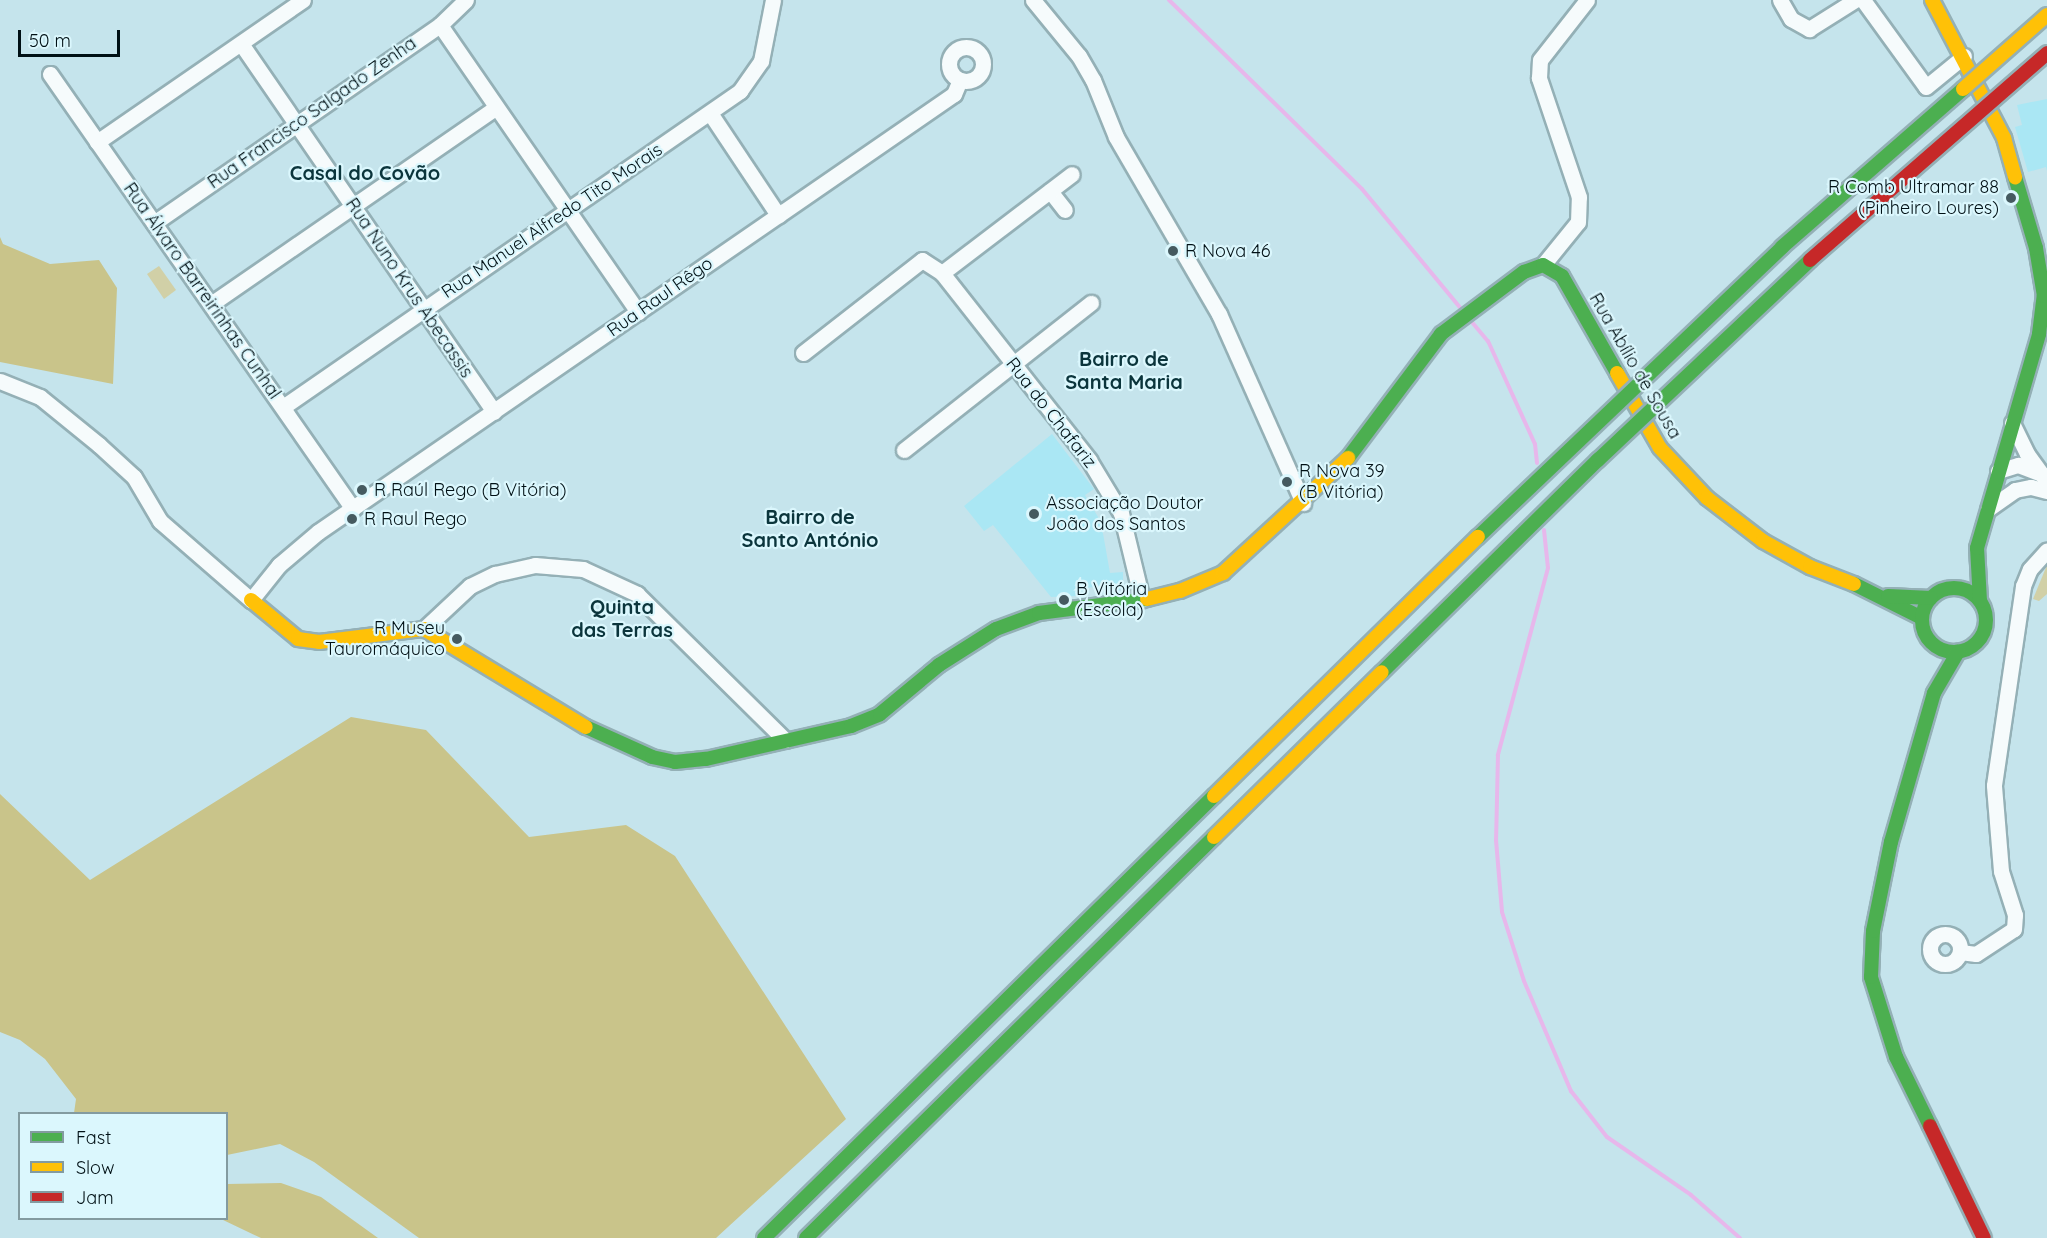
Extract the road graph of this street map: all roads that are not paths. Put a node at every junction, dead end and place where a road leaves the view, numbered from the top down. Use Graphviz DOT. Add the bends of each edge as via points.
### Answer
graph roads {
  1 [pos="303,0"];
  2 [pos="466,0"];
  3 [pos="773,0"];
  4 [pos="1033,0"];
  5 [pos="1587,0"];
  6 [pos="1780,0"];
  7 [pos="1855,0"];
  8 [pos="1863,0"];
  9 [pos="1932,0"];
  10 [pos="2047,15"];
  11 [pos="440,25"];
  12 [pos="242,45"];
  13 [pos="2047,53"];
  14 [pos="1964,56"];
  15 [pos="50,74"];
  16 [pos="960,80"];
  17 [pos="495,108"];
  18 [pos="710,113"];
  19 [pos="296,123"];
  20 [pos="97,142"];
  21 [pos="1072,174"];
  22 [pos="1050,191"];
  23 [pos="353,206"];
  24 [pos="1065,210"];
  25 [pos="568,211"];
  26 [pos="778,215"];
  27 [pos="154,223"];
  28 [pos="1543,265"];
  29 [pos="942,273"];
  30 [pos="2046,296"];
  31 [pos="1091,303"];
  32 [pos="211,304"];
  33 [pos="423,309"];
  34 [pos="639,312"];
  35 [pos="803,353"];
  36 [pos="1012,364"];
  37 [pos="0,381"];
  38 [pos="283,407"];
  39 [pos="494,412"];
  40 [pos="2012,423"];
  41 [pos="904,450"];
  42 [pos="1998,471"];
  43 [pos="2044,478"];
  44 [pos="2047,491"];
  45 [pos="1304,503"];
  46 [pos="353,508"];
  47 [pos="1986,511"];
  48 [pos="1977,548"];
  49 [pos="2047,550"];
  50 [pos="1951,588"];
  51 [pos="1881,595"];
  52 [pos="1931,598"];
  53 [pos="251,600"];
  54 [pos="1142,600"];
  55 [pos="1980,601"];
  56 [pos="1922,618"];
  57 [pos="424,628"];
  58 [pos="1929,639"];
  59 [pos="1958,652"];
  60 [pos="1934,693"];
  61 [pos="785,740"];
  62 [pos="1960,952"];
  63 [pos="764,1238"];
  64 [pos="807,1238"];
  65 [pos="1984,1238"];
  1 -- 12 [label="street"];
  2 -- 11 [label="street, Rua Francisco Salgado Zenha"];
  3 -- 18 [label="street, Rua Manuel Alfredo Tito Morais" via="761,62 740,91"];
  4 -- 45 [label="street" via="1079,56 1093,80 1116,137 1219,314"];
  5 -- 28 [label="street" via="1540,60 1539,78 1579,197 1578,222"];
  6 -- 7 [label="street" via="1791,19 1809,29"];
  8 -- 14 [label="street" via="1926,87"];
  9 -- 14 [label="main road"];
  10 -- 63 [label="main road, bridge" via="1782,247 1579,437"];
  11 -- 17 [label="street"];
  11 -- 19 [label="street, Rua Francisco Salgado Zenha"];
  12 -- 19 [label="street, Rua Nuno Krus Abecassis"];
  12 -- 20 [label="street"];
  13 -- 64 [label="main road, bridge" via="1794,274 1615,444"];
  14 -- 30 [label="main road" via="2004,138"];
  15 -- 20 [label="street, Rua Álvaro Barreirinhas Cunhal"];
  16 -- 26 [label="street, Rua Raul Rêgo" via="954,94"];
  17 -- 23 [label="street"];
  17 -- 25 [label="street"];
  18 -- 25 [label="street, Rua Manuel Alfredo Tito Morais"];
  18 -- 26 [label="street"];
  19 -- 23 [label="street, Rua Nuno Krus Abecassis"];
  19 -- 27 [label="street, Rua Francisco Salgado Zenha"];
  20 -- 27 [label="street, Rua Álvaro Barreirinhas Cunhal"];
  21 -- 22 [label="street"];
  22 -- 24 [label="street"];
  22 -- 29 [label="street"];
  23 -- 32 [label="street"];
  23 -- 33 [label="street, Rua Nuno Krus Abecassis"];
  25 -- 33 [label="street, Rua Manuel Alfredo Tito Morais"];
  25 -- 34 [label="street"];
  26 -- 34 [label="street, Rua Raul Rêgo"];
  27 -- 32 [label="street, Rua Álvaro Barreirinhas Cunhal"];
  28 -- 45 [label="main road" via="1524,273 1451,325 1342,465"];
  28 -- 51 [label="main road, Rua Abílio de Sousa" via="1562,276 1660,448 1707,498 1763,541 1810,567"];
  29 -- 35 [label="street" via="922,260"];
  29 -- 36 [label="street, Rua do Chafariz"];
  30 -- 40 [label="main road" via="2039,334"];
  31 -- 36 [label="street"];
  32 -- 38 [label="street, Rua Álvaro Barreirinhas Cunhal"];
  33 -- 38 [label="street, Rua Manuel Alfredo Tito Morais"];
  33 -- 39 [label="street, Rua Nuno Krus Abecassis"];
  34 -- 39 [label="street, Rua Raul Rêgo"];
  36 -- 41 [label="street"];
  36 -- 54 [label="street, Rua do Chafariz" via="1089,460 1121,513"];
  37 -- 53 [label="street" via="40,397 99,445 134,477 160,521"];
  38 -- 46 [label="street, Rua Álvaro Barreirinhas Cunhal"];
  39 -- 46 [label="street, Rua Raul Rêgo"];
  40 -- 42 [label="main road"];
  40 -- 43 [label="street"];
  42 -- 43 [label="street" via="2018,465"];
  42 -- 47 [label="main road"];
  44 -- 47 [label="street" via="2031,487 2015,490"];
  45 -- 54 [label="main road" via="1223,573 1180,591"];
  46 -- 53 [label="street, Rua Raul Rêgo" via="279,564"];
  47 -- 48 [label="main road"];
  48 -- 50 [label="main road"];
  48 -- 55 [label="main road"];
  49 -- 62 [label="street" via="2030,569 2023,586 1994,784 2001,871 2015,915 2014,928 1976,954"];
  50 -- 52 [label="main road"];
  50 -- 55 [label="main road" via="1962,589"];
  51 -- 52 [label="main road, Rua Abílio de Sousa"];
  51 -- 56 [label="main road, Rua Abílio de Sousa"];
  52 -- 56 [label="main road"];
  53 -- 57 [label="main road" via="298,639"];
  54 -- 61 [label="main road" via="1039,614 996,629 939,664 880,714 851,726"];
  55 -- 59 [label="main road" via="1985,611 1984,633 1969,649"];
  56 -- 58 [label="main road"];
  57 -- 61 [label="main road" via="572,719 617,744 652,757 675,762 706,759"];
  57 -- 61 [label="street" via="470,586 495,574 535,565 583,569 637,594"];
  58 -- 59 [label="main road" via="1947,652"];
  58 -- 60 [label="main road"];
  59 -- 60 [label="main road"];
  60 -- 65 [label="main road" via="1890,842 1873,931 1871,977 1896,1057"];
}
